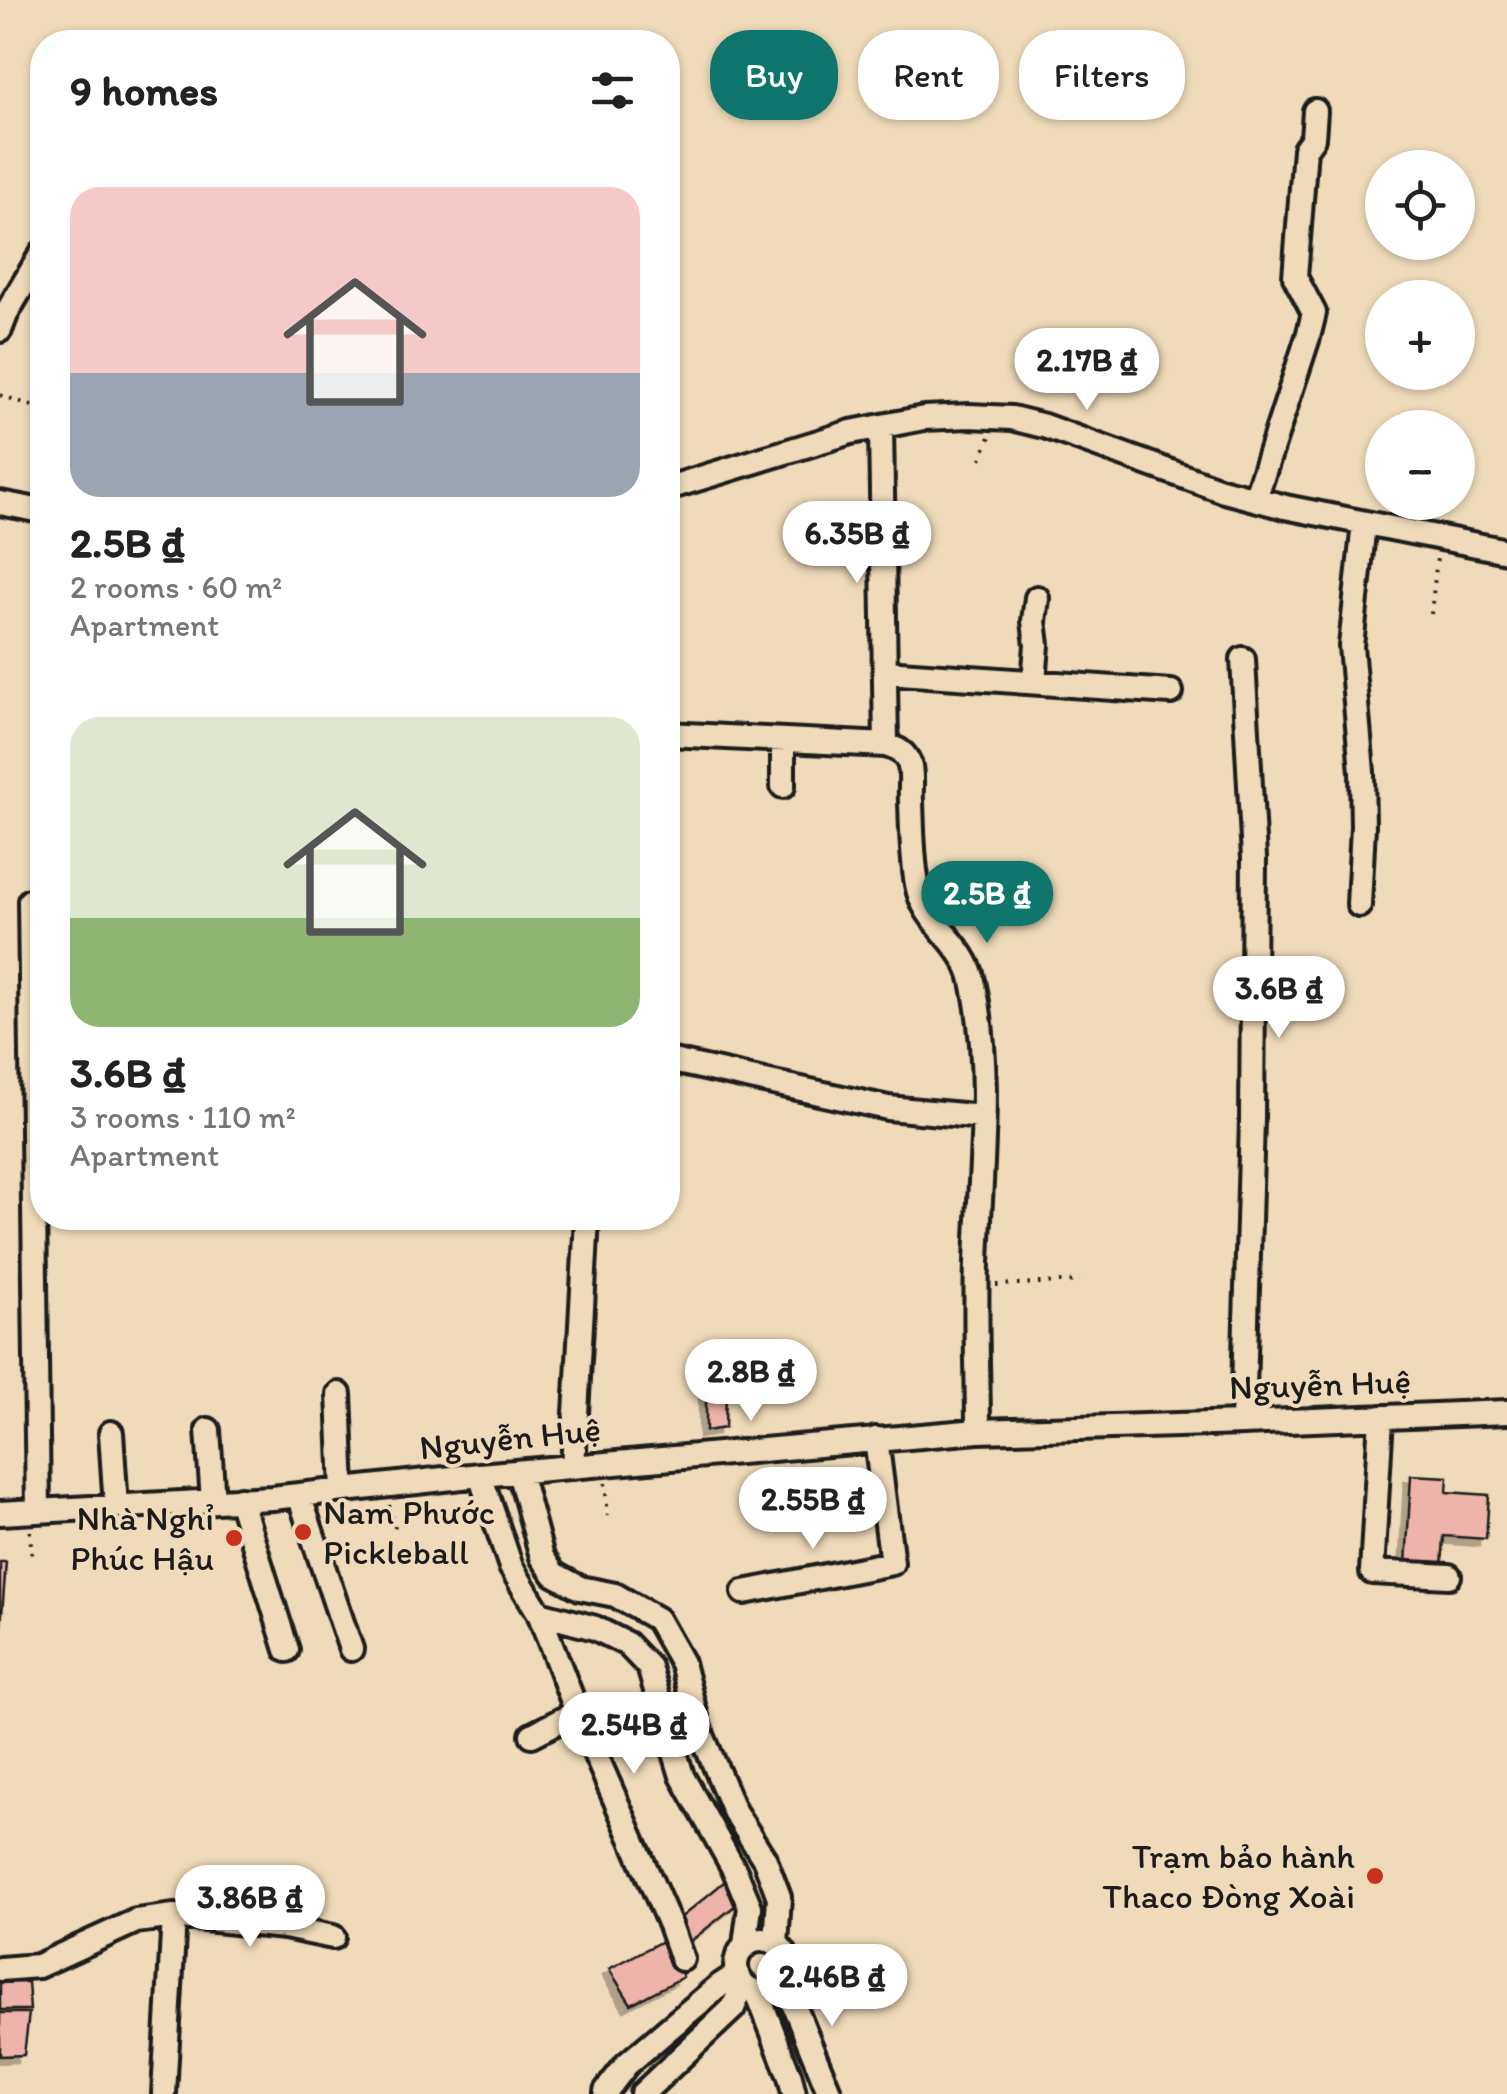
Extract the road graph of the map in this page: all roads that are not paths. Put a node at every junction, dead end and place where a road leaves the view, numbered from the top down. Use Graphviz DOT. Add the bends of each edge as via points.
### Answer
graph roads {
  1 [pos="1315,112"];
  2 [pos="30,278"];
  3 [pos="0,330"];
  4 [pos="881,426"];
  5 [pos="680,484"];
  6 [pos="1254,499"];
  7 [pos="0,503"];
  8 [pos="30,509"];
  9 [pos="1364,522"];
  10 [pos="1507,551"];
  11 [pos="1037,598"];
  12 [pos="1243,659"];
  13 [pos="885,672"];
  14 [pos="1034,682"];
  15 [pos="1171,692"];
  16 [pos="680,735"];
  17 [pos="783,740"];
  18 [pos="886,746"];
  19 [pos="783,786"];
  20 [pos="1358,905"];
  21 [pos="680,1063"];
  22 [pos="983,1117"];
  23 [pos="32,1230"];
  24 [pos="586,1230"];
  25 [pos="339,1394"];
  26 [pos="1507,1412"];
  27 [pos="1381,1417"];
  28 [pos="1244,1423"];
  29 [pos="208,1430"];
  30 [pos="978,1431"];
  31 [pos="111,1433"];
  32 [pos="876,1439"];
  33 [pos="573,1467"];
  34 [pos="519,1472"];
  35 [pos="480,1474"];
  36 [pos="343,1490"];
  37 [pos="299,1494"];
  38 [pos="240,1500"];
  39 [pos="213,1501"];
  40 [pos="116,1506"];
  41 [pos="34,1512"];
  42 [pos="0,1513"];
  43 [pos="1449,1576"];
  44 [pos="744,1592"];
  45 [pos="539,1612"];
  46 [pos="351,1649"];
  47 [pos="287,1650"];
  48 [pos="577,1712"];
  49 [pos="532,1736"];
  50 [pos="174,1916"];
  51 [pos="333,1937"];
  52 [pos="776,1944"];
  53 [pos="745,1945"];
  54 [pos="682,1959"];
  55 [pos="0,1969"];
  56 [pos="784,1980"];
  57 [pos="745,1984"];
  58 [pos="164,2094"];
  59 [pos="606,2094"];
  60 [pos="642,2094"];
  61 [pos="794,2094"];
  62 [pos="830,2094"];
  1 -- 6 [label="street" via="1305,149 1295,277 1314,314"];
  2 -- 3 [label="street"];
  4 -- 5 [label="street"];
  4 -- 6 [label="street" via="924,418 1012,418"];
  4 -- 13 [label="street"];
  6 -- 9 [label="street"];
  7 -- 8 [label="street"];
  9 -- 10 [label="street"];
  9 -- 20 [label="street" via="1351,646 1362,772"];
  11 -- 14 [label="street"];
  12 -- 28 [label="street" via="1254,858"];
  13 -- 14 [label="street"];
  13 -- 18 [label="street"];
  14 -- 15 [label="street"];
  16 -- 17 [label="street"];
  17 -- 18 [label="street"];
  17 -- 19 [label="street"];
  18 -- 22 [label="street" via="901,751 910,765 912,842 925,908 972,978"];
  21 -- 22 [label="street" via="888,1108"];
  22 -- 30 [label="street"];
  23 -- 41 [label="street"];
  24 -- 33 [label="street"];
  25 -- 36 [label="street"];
  26 -- 27 [label="street, Nguyễn Huệ"];
  27 -- 28 [label="street, Nguyễn Huệ"];
  27 -- 43 [label="street" via="1372,1572"];
  28 -- 30 [label="street, Nguyễn Huệ"];
  29 -- 39 [label="street"];
  30 -- 32 [label="street, Nguyễn Huệ"];
  31 -- 40 [label="street"];
  32 -- 33 [label="street, Nguyễn Huệ"];
  32 -- 44 [label="street" via="892,1564"];
  33 -- 34 [label="street, Nguyễn Huệ"];
  34 -- 35 [label="street, Nguyễn Huệ"];
  34 -- 52 [label="street" via="542,1557 554,1574 657,1619 682,1663 713,1762 779,1897"];
  35 -- 36 [label="street, Nguyễn Huệ"];
  35 -- 45 [label="street" via="511,1567"];
  36 -- 37 [label="street, Nguyễn Huệ"];
  37 -- 38 [label="street, Nguyễn Huệ"];
  37 -- 46 [label="street"];
  38 -- 39 [label="street, Nguyễn Huệ"];
  38 -- 47 [label="street"];
  39 -- 40 [label="street, Nguyễn Huệ"];
  40 -- 41 [label="street, Nguyễn Huệ"];
  41 -- 42 [label="street, Nguyễn Huệ"];
  45 -- 48 [label="street"];
  45 -- 53 [label="street" via="595,1628 626,1644 649,1667 682,1776 750,1906"];
  48 -- 49 [label="street"];
  48 -- 54 [label="street"];
  50 -- 51 [label="street"];
  50 -- 55 [label="street" via="136,1921 38,1966"];
  50 -- 58 [label="street"];
  52 -- 53 [label="street" via="760,1939"];
  52 -- 56 [label="street" via="787,1956"];
  53 -- 57 [label="street" via="736,1958"];
  56 -- 57 [label="street" via="771,1991"];
  56 -- 62 [label="street"];
  57 -- 59 [label="street" via="719,1986 627,2064"];
  57 -- 60 [label="street" via="733,2008"];
  57 -- 61 [label="street"];
}
